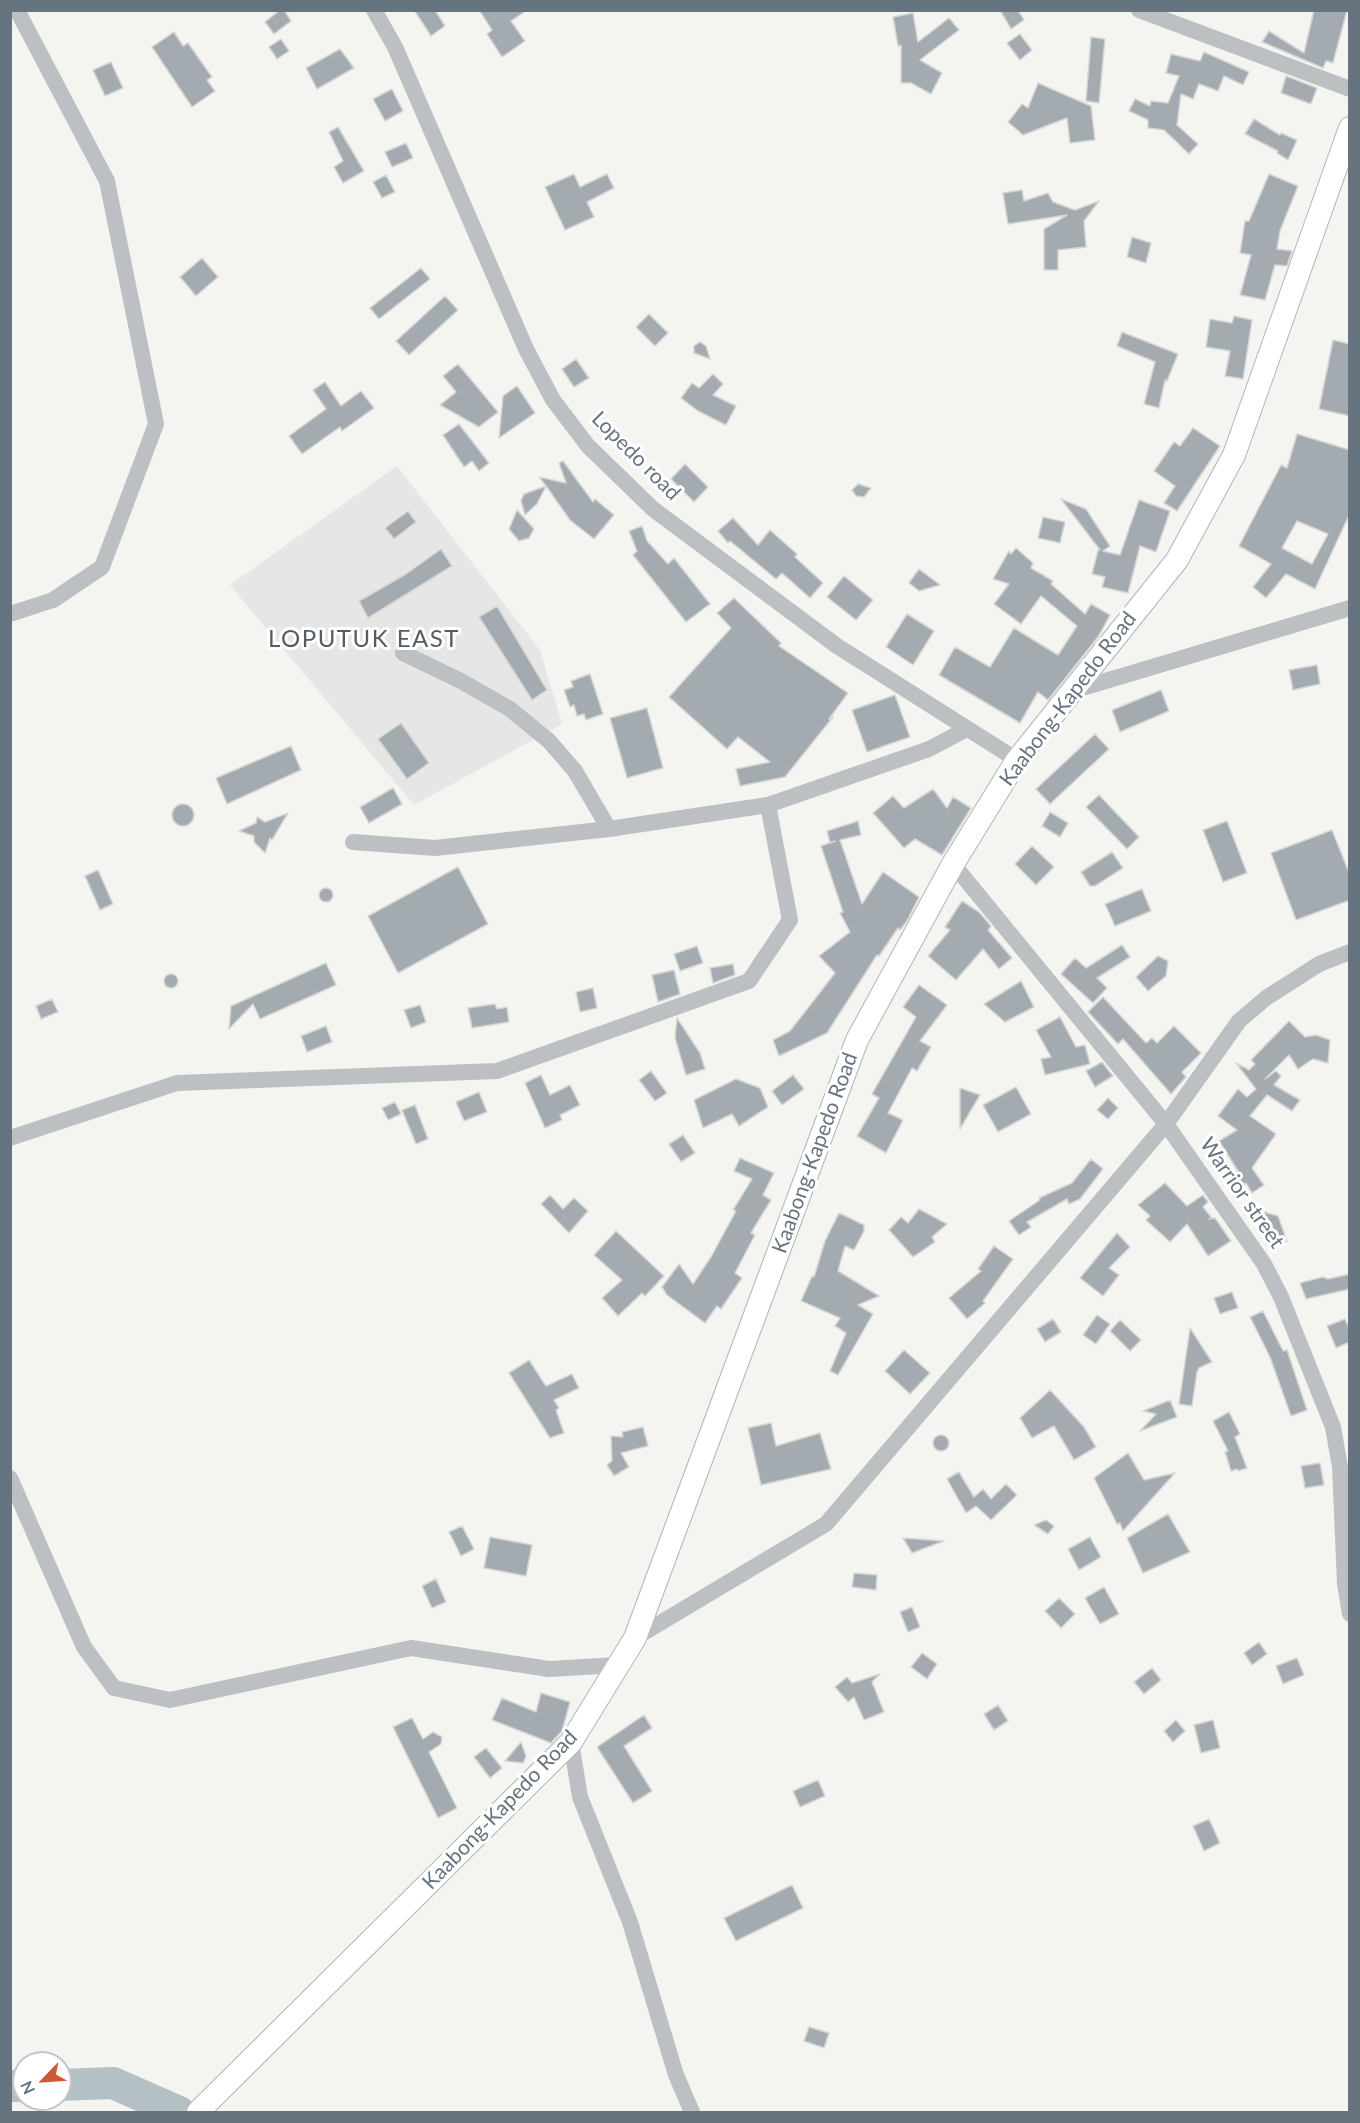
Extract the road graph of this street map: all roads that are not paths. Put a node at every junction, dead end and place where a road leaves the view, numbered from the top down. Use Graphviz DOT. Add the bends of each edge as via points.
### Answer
graph roads {
  1 [pos="17,10"];
  2 [pos="374,10"];
  3 [pos="1139,10"];
  4 [pos="1350,89"];
  5 [pos="1350,128"];
  6 [pos="1350,608"];
  7 [pos="10,614"];
  8 [pos="403,653"];
  9 [pos="1071,691"];
  10 [pos="965,730"];
  11 [pos="1017,760"];
  12 [pos="768,805"];
  13 [pos="609,828"];
  14 [pos="353,842"];
  15 [pos="953,864"];
  16 [pos="1350,952"];
  17 [pos="1166,1124"];
  18 [pos="10,1138"];
  19 [pos="10,1478"];
  20 [pos="1350,1614"];
  21 [pos="635,1638"];
  22 [pos="618,1665"];
  23 [pos="571,1742"];
  24 [pos="198,2112"];
  25 [pos="692,2112"];
  1 -- 7 [label="street" via="107,181 156,424 102,567 53,600"];
  2 -- 10 [label="street, Lopedo road" via="395,47 526,349 553,400 588,447 653,509 837,646"];
  3 -- 4 [label="street"];
  5 -- 9 [label="main road, Kaabong-Kapedo Road" via="1234,455 1177,560"];
  6 -- 9 [label="street"];
  8 -- 13 [label="street" via="510,709 549,741 575,771"];
  9 -- 11 [label="main road, Kaabong-Kapedo Road"];
  10 -- 11 [label="street, Lopedo road"];
  10 -- 12 [label="street" via="929,749"];
  11 -- 15 [label="main road, Kaabong-Kapedo Road"];
  12 -- 13 [label="street"];
  12 -- 18 [label="street" via="790,920 749,981 497,1071 177,1083"];
  13 -- 14 [label="street" via="435,848"];
  15 -- 17 [label="street, Warrior street"];
  15 -- 21 [label="main road, Kaabong-Kapedo Road" via="857,1040"];
  16 -- 17 [label="street" via="1319,964 1266,998 1239,1021"];
  17 -- 20 [label="street, Warrior street" via="1264,1264 1333,1426 1340,1467"];
  17 -- 21 [label="street" via="826,1524"];
  19 -- 22 [label="street" via="84,1647 114,1688 170,1700 411,1648 549,1669"];
  21 -- 22 [label="main road, Kaabong-Kapedo Road"];
  22 -- 23 [label="main road, Kaabong-Kapedo Road"];
  23 -- 24 [label="main road, Kaabong-Kapedo Road"];
  23 -- 25 [label="street" via="580,1797 630,1922 676,2075"];
}
